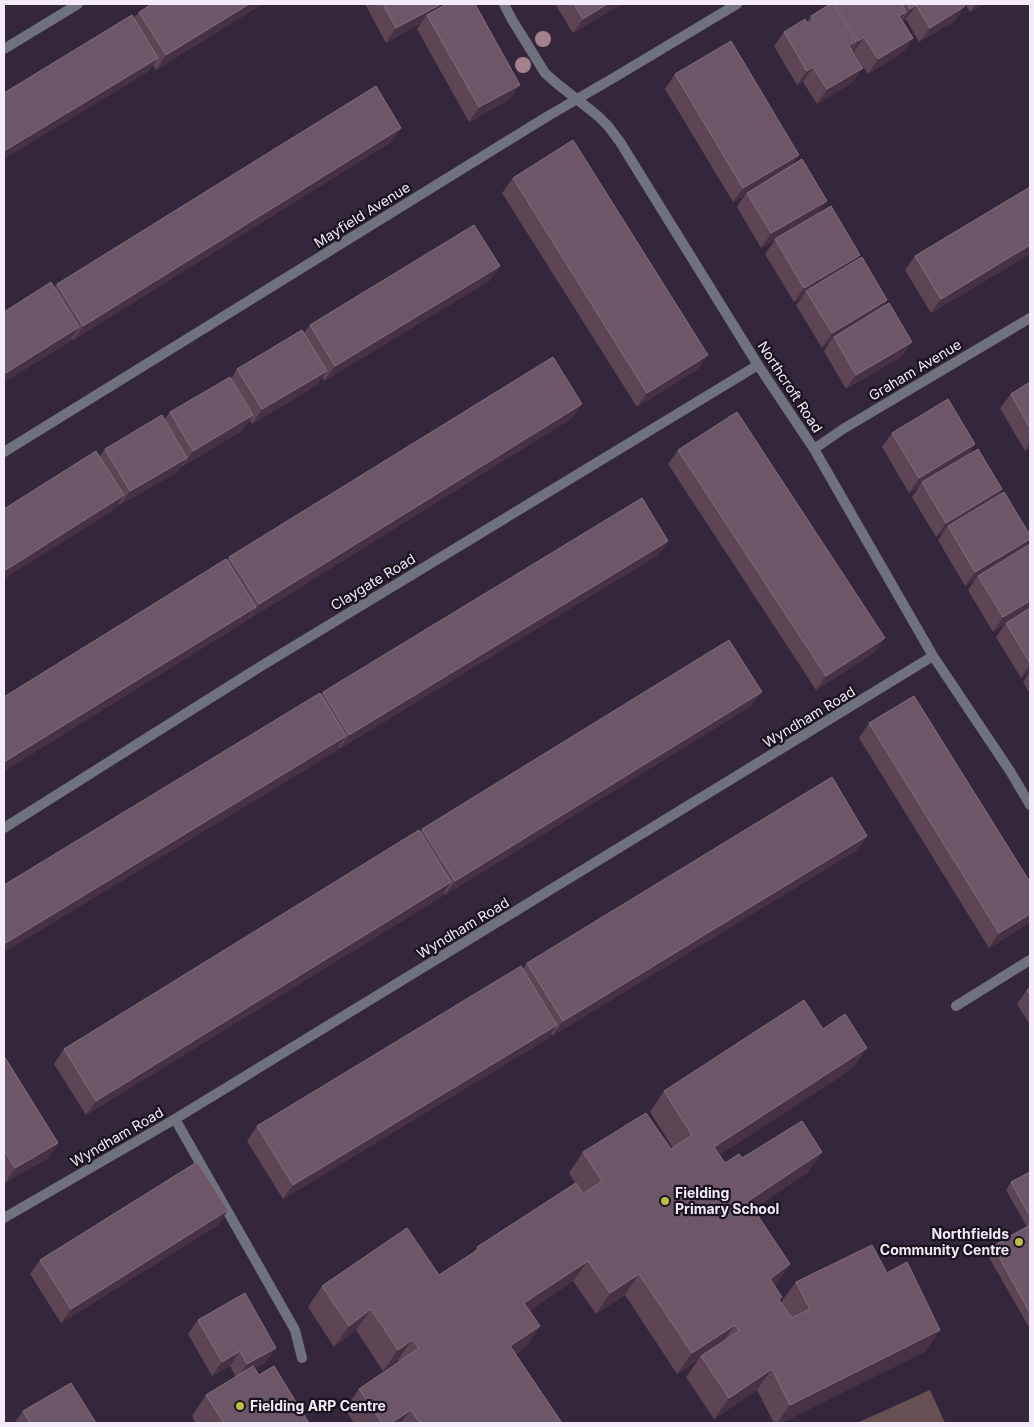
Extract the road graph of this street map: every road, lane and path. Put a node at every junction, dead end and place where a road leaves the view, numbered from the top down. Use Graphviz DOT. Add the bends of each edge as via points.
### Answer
graph roads {
  1 [pos="78,4"];
  2 [pos="504,4"];
  3 [pos="737,4"];
  4 [pos="4,49"];
  5 [pos="577,100"];
  6 [pos="1030,318"];
  7 [pos="758,364"];
  8 [pos="814,449"];
  9 [pos="4,452"];
  10 [pos="933,656"];
  11 [pos="1030,805"];
  12 [pos="4,828"];
  13 [pos="1030,960"];
  14 [pos="956,1006"];
  15 [pos="176,1119"];
  16 [pos="4,1218"];
  17 [pos="302,1358"];
  1 -- 4 [label="street"];
  2 -- 5 [label="street, Northcroft Road" via="545,73"];
  3 -- 5 [label="street, Mayfield Avenue"];
  5 -- 7 [label="street, Northcroft Road" via="598,116 620,142"];
  5 -- 9 [label="street, Mayfield Avenue"];
  6 -- 8 [label="street, Graham Avenue" via="842,429"];
  7 -- 8 [label="street, Northcroft Road"];
  7 -- 12 [label="street, Claygate Road" via="258,668"];
  8 -- 10 [label="street, Northcroft Road"];
  10 -- 11 [label="street, Northcroft Road"];
  10 -- 15 [label="street, Wyndham Road"];
  13 -- 14 [label="street"];
  15 -- 16 [label="street, Wyndham Road"];
  15 -- 17 [label="street" via="295,1330"];
}
